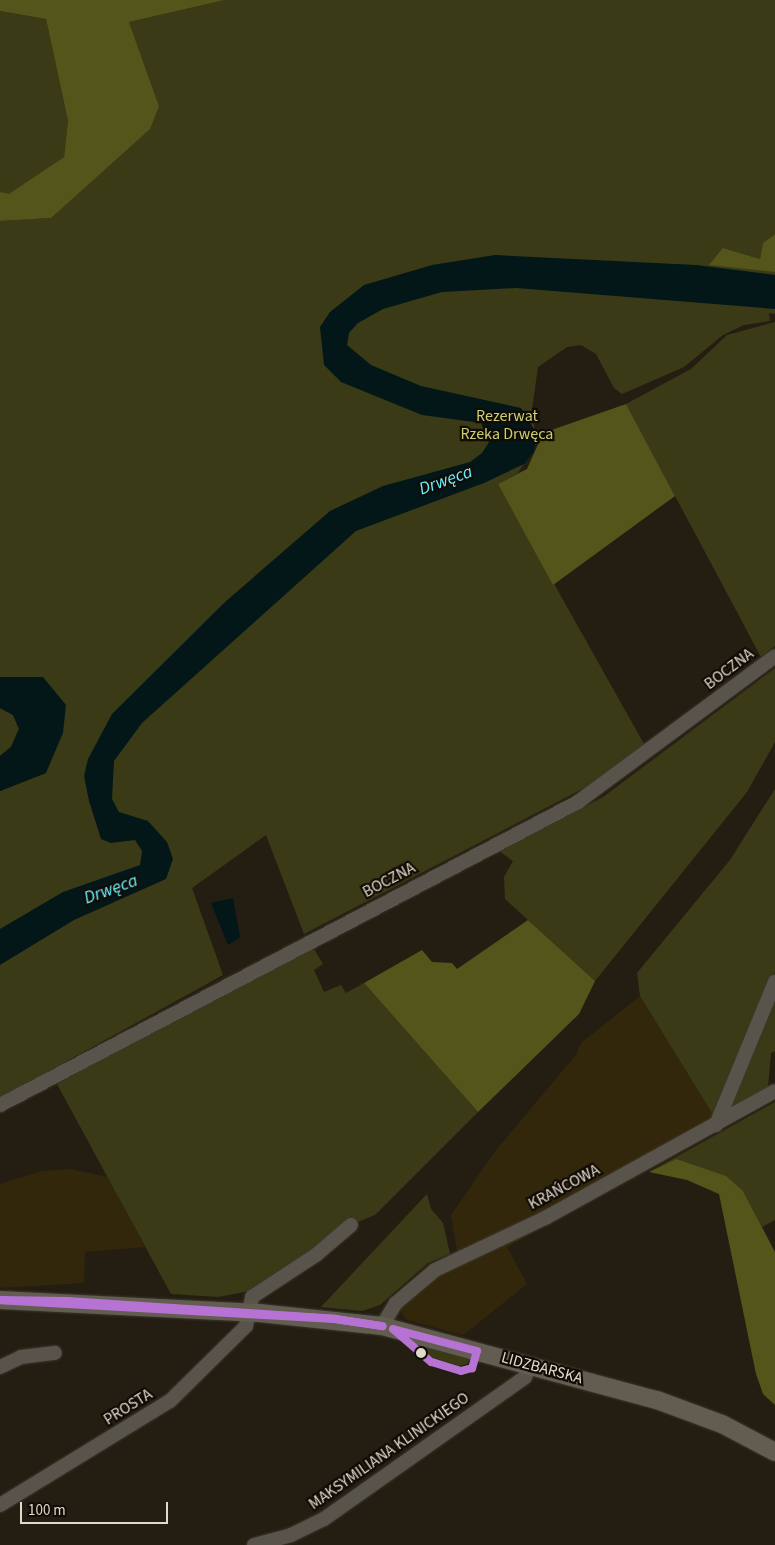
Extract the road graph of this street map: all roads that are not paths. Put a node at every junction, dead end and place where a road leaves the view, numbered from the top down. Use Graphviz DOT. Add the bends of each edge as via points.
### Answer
graph roads {
  1 [pos="775,656"];
  2 [pos="775,982"];
  3 [pos="775,1091"];
  4 [pos="0,1105"];
  5 [pos="716,1125"];
  6 [pos="351,1225"];
  7 [pos="0,1300"];
  8 [pos="254,1313"];
  9 [pos="382,1326"];
  10 [pos="55,1353"];
  11 [pos="530,1365"];
  12 [pos="0,1367"];
  13 [pos="775,1452"];
  14 [pos="0,1505"];
  15 [pos="254,1545"];
  1 -- 4 [label="street, BOCZNA" via="578,802"];
  2 -- 5 [label="street"];
  3 -- 5 [label="street, KRAŃCOWA"];
  5 -- 9 [label="street, KRAŃCOWA" via="547,1217 435,1270 396,1303"];
  6 -- 8 [label="street, PROSTA" via="316,1255 252,1297"];
  7 -- 8 [label="main road, LIDZBARSKA"];
  8 -- 9 [label="main road, LIDZBARSKA"];
  8 -- 14 [label="street, PROSTA" via="246,1326 170,1401"];
  9 -- 11 [label="main road, LIDZBARSKA"];
  10 -- 12 [label="street" via="21,1357"];
  11 -- 13 [label="main road, LIDZBARSKA" via="694,1413"];
  11 -- 15 [label="street, MAKSYMILIANA KLINICKIEGO" via="525,1377 324,1519"];
}
